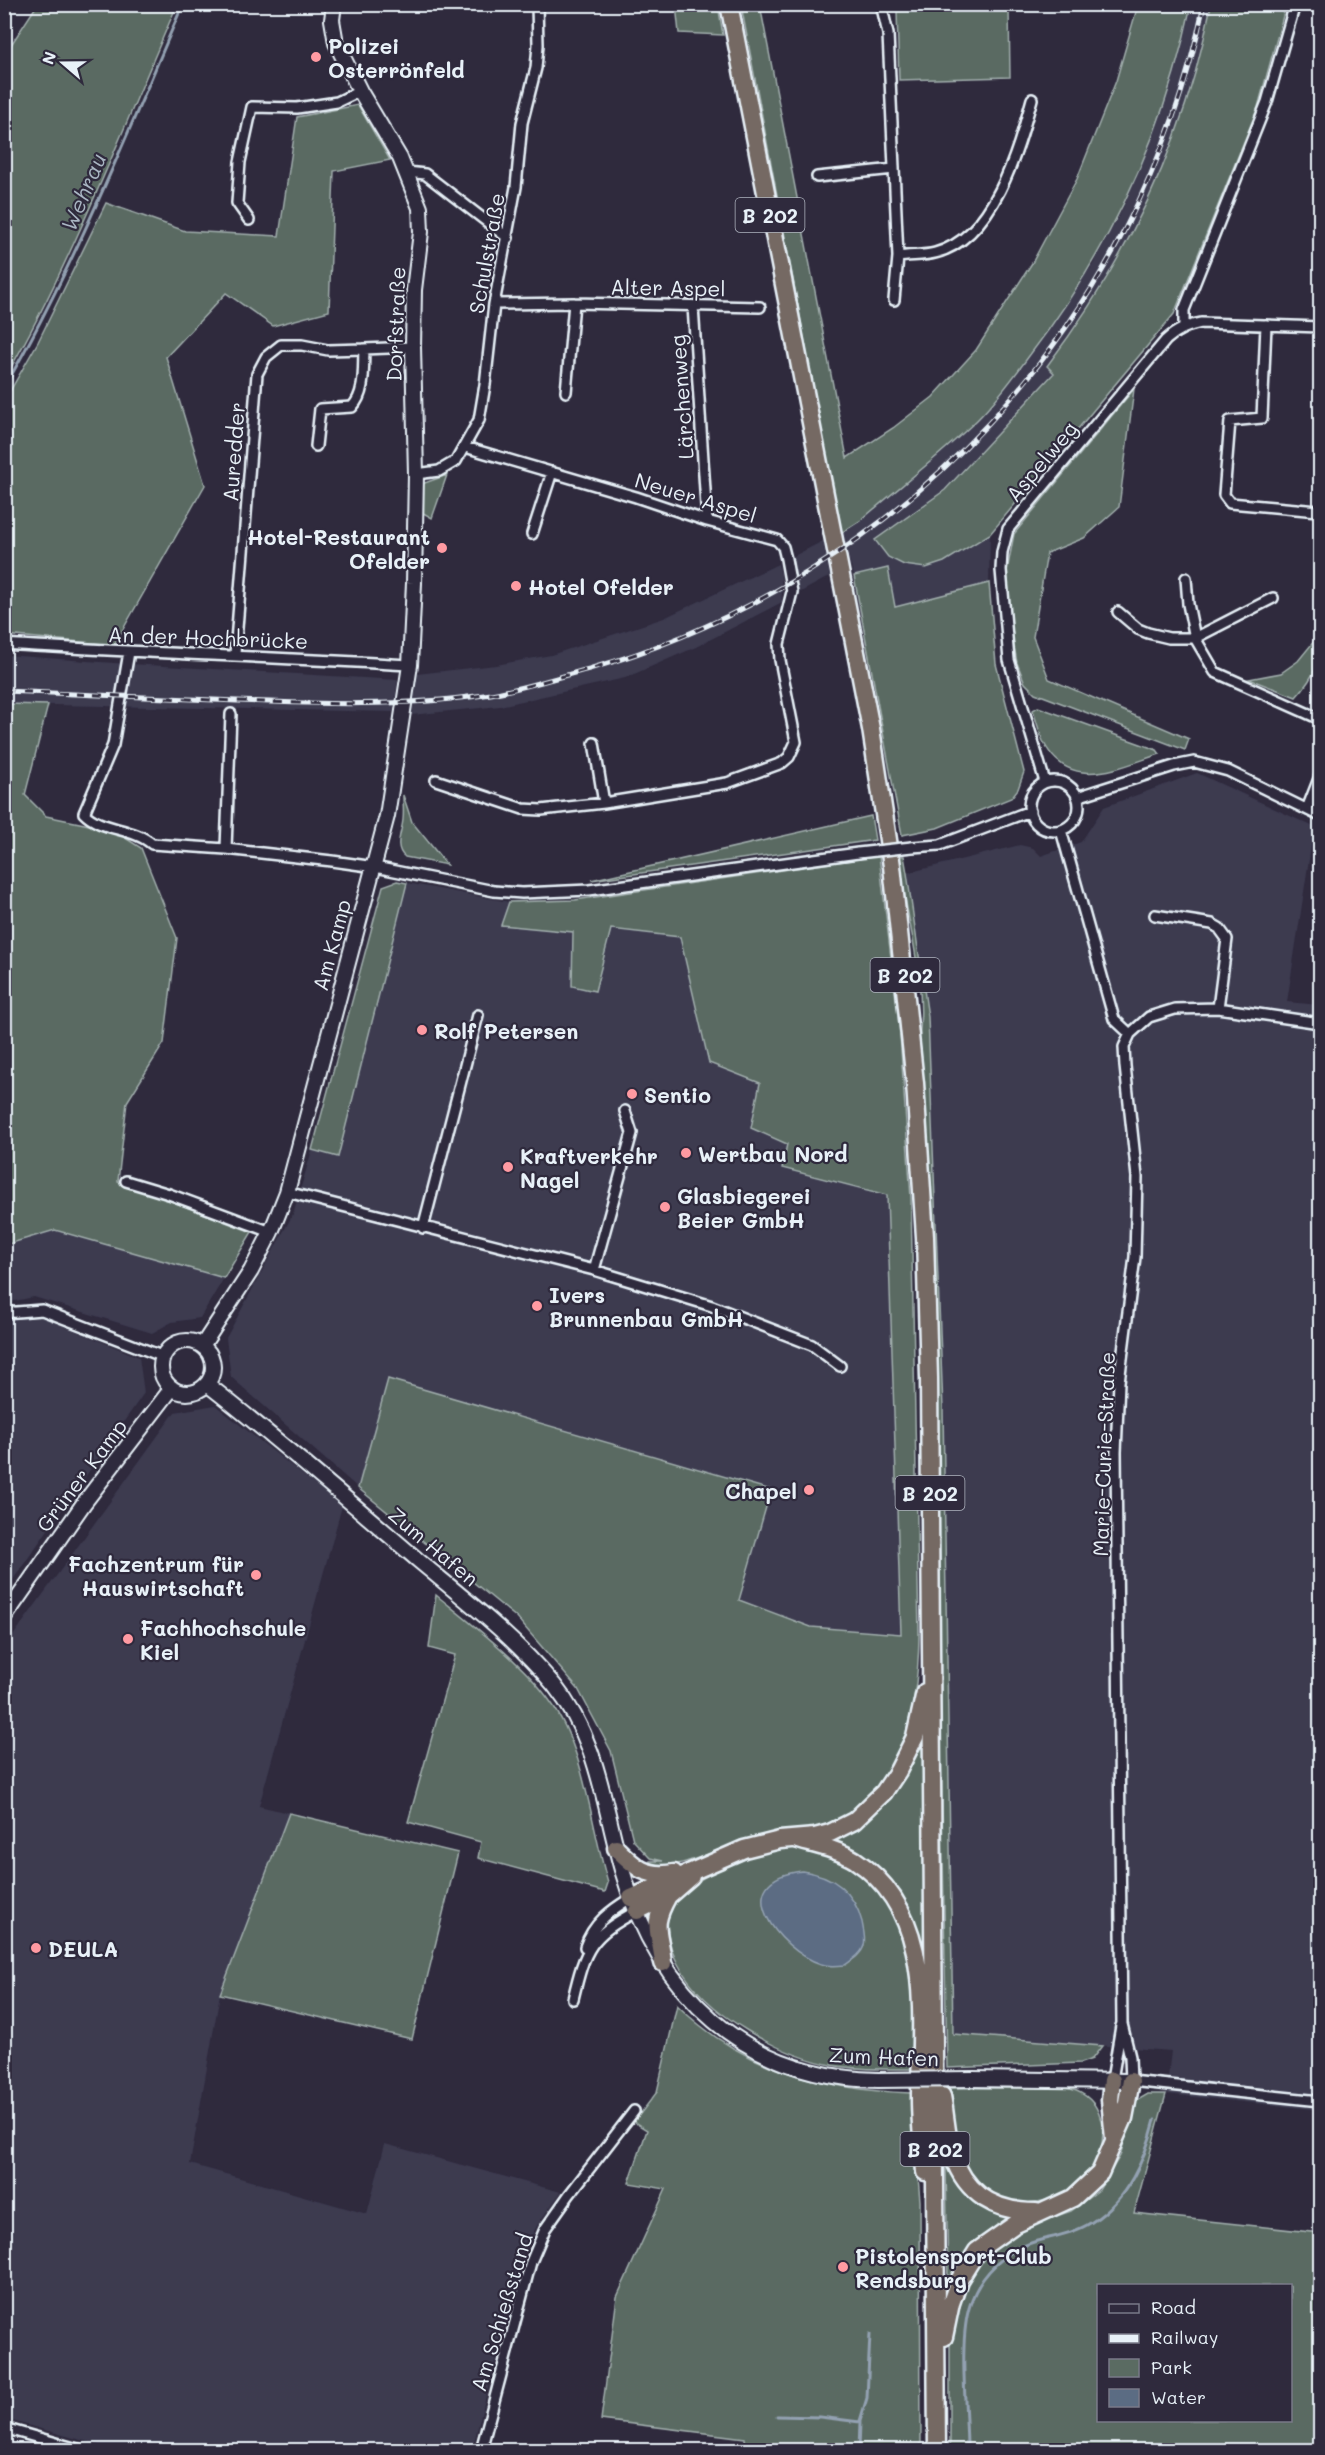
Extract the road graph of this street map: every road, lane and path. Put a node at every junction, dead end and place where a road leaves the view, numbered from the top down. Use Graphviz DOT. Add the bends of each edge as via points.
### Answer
graph roads {
  1 [pos="334,4"];
  2 [pos="537,4"];
  3 [pos="729,4"];
  4 [pos="904,4"];
  5 [pos="1295,4"];
  6 [pos="891,5"];
  7 [pos="360,91"];
  8 [pos="1032,99"];
  9 [pos="894,169"];
  10 [pos="407,172"];
  11 [pos="817,177"];
  12 [pos="249,220"];
  13 [pos="508,238"];
  14 [pos="898,256"];
  15 [pos="894,300"];
  16 [pos="574,303"];
  17 [pos="494,304"];
  18 [pos="693,306"];
  19 [pos="760,307"];
  20 [pos="1266,325"];
  21 [pos="1184,326"];
  22 [pos="1320,327"];
  23 [pos="413,347"];
  24 [pos="364,349"];
  25 [pos="566,392"];
  26 [pos="316,446"];
  27 [pos="465,447"];
  28 [pos="552,472"];
  29 [pos="416,474"];
  30 [pos="1320,509"];
  31 [pos="707,521"];
  32 [pos="532,534"];
  33 [pos="1186,578"];
  34 [pos="1273,598"];
  35 [pos="1118,612"];
  36 [pos="1195,638"];
  37 [pos="4,644"];
  38 [pos="129,652"];
  39 [pos="235,654"];
  40 [pos="410,665"];
  41 [pos="231,714"];
  42 [pos="1320,719"];
  43 [pos="594,743"];
  44 [pos="1320,776"];
  45 [pos="435,780"];
  46 [pos="1045,783"];
  47 [pos="1077,797"];
  48 [pos="604,803"];
  49 [pos="1306,809"];
  50 [pos="1030,811"];
  51 [pos="1320,816"];
  52 [pos="1061,830"];
  53 [pos="226,849"];
  54 [pos="375,867"];
  55 [pos="1155,915"];
  56 [pos="1218,1008"];
  57 [pos="478,1015"];
  58 [pos="1320,1023"];
  59 [pos="1130,1034"];
  60 [pos="625,1111"];
  61 [pos="126,1181"];
  62 [pos="287,1192"];
  63 [pos="423,1228"];
  64 [pos="271,1232"];
  65 [pos="594,1270"];
  66 [pos="4,1313"];
  67 [pos="202,1346"];
  68 [pos="164,1357"];
  69 [pos="840,1366"];
  70 [pos="207,1384"];
  71 [pos="172,1388"];
  72 [pos="4,1618"];
  73 [pos="931,1625"];
  74 [pos="795,1839"];
  75 [pos="616,1848"];
  76 [pos="703,1866"];
  77 [pos="683,1874"];
  78 [pos="668,1896"];
  79 [pos="634,1904"];
  80 [pos="663,1963"];
  81 [pos="580,1970"];
  82 [pos="573,1999"];
  83 [pos="1122,2024"];
  84 [pos="934,2058"];
  85 [pos="1112,2080"];
  86 [pos="1131,2081"];
  87 [pos="1320,2101"];
  88 [pos="634,2111"];
  89 [pos="1114,2139"];
  90 [pos="1040,2212"];
  91 [pos="937,2239"];
  92 [pos="937,2371"];
  93 [pos="4,2428"];
  94 [pos="81,2451"];
  95 [pos="481,2451"];
  96 [pos="937,2451"];
  1 -- 7 [label="main road, Dorfstraße" via="336,43"];
  2 -- 13 [label="street, Schulstraße" via="536,68 522,123"];
  3 -- 73 [label="highway, B 202" via="871,729 894,878 915,1083 925,1237"];
  4 -- 6 [label="street"];
  5 -- 21 [label="street" via="1263,112 1184,310"];
  6 -- 9 [label="street" via="882,8 888,34"];
  7 -- 10 [label="main road, Dorfstraße"];
  7 -- 12 [label="street" via="337,102 305,107 252,107 240,162 237,203"];
  8 -- 14 [label="street" via="1021,141 1000,192 968,237 936,253"];
  9 -- 11 [label="street"];
  9 -- 14 [label="street"];
  10 -- 13 [label="street" via="425,174"];
  10 -- 23 [label="main road, Dorfstraße" via="420,208 421,232"];
  13 -- 17 [label="street, Schulstraße"];
  14 -- 15 [label="street"];
  16 -- 17 [label="street, Alter Aspel"];
  16 -- 18 [label="street, Alter Aspel"];
  16 -- 25 [label="street"];
  17 -- 27 [label="street, Schulstraße" via="479,420"];
  18 -- 19 [label="street, Alter Aspel"];
  18 -- 31 [label="street, Lärchenweg"];
  20 -- 21 [label="street"];
  20 -- 22 [label="street"];
  20 -- 30 [label="street" via="1262,418 1230,421 1224,495 1230,503 1318,512"];
  21 -- 46 [label="street, Aspelweg" via="1166,340 1014,520 1005,540 1001,570 1009,660"];
  23 -- 24 [label="street, Auredder"];
  23 -- 29 [label="main road, Dorfstraße"];
  24 -- 26 [label="street" via="358,401 352,407 320,409"];
  24 -- 39 [label="street, Auredder" via="281,345 266,357 257,374"];
  27 -- 28 [label="street, Neuer Aspel"];
  27 -- 29 [label="street, Schulstraße" via="456,461 439,471"];
  28 -- 31 [label="street, Neuer Aspel"];
  28 -- 32 [label="street"];
  29 -- 40 [label="main road, Dorfstraße"];
  31 -- 48 [label="street, Neuer Aspel" via="777,540 783,547 792,592 778,644 796,742 789,758 765,771 727,783"];
  33 -- 36 [label="street"];
  34 -- 36 [label="street"];
  35 -- 36 [label="street" via="1148,633"];
  36 -- 42 [label="street" via="1215,672"];
  37 -- 38 [label="street, An der Hochbrücke"];
  38 -- 39 [label="street, An der Hochbrücke"];
  38 -- 53 [label="street" via="113,745 84,813 93,822 132,832 152,844"];
  39 -- 40 [label="street, An der Hochbrücke"];
  40 -- 54 [label="main road, Am Kamp" via="387,816"];
  41 -- 53 [label="street"];
  43 -- 48 [label="street"];
  44 -- 49 [label="street"];
  45 -- 48 [label="street" via="523,809"];
  46 -- 47 [label="street" via="1066,784"];
  46 -- 50 [label="street" via="1030,797"];
  47 -- 49 [label="street" via="1194,762 1228,771"];
  47 -- 52 [label="street" via="1078,814"];
  49 -- 51 [label="street"];
  50 -- 52 [label="street" via="1039,826"];
  50 -- 54 [label="street, bridge" via="940,845 557,893 494,891"];
  52 -- 59 [label="street" via="1113,1019"];
  53 -- 54 [label="street"];
  54 -- 62 [label="main road, Am Kamp"];
  55 -- 56 [label="street" via="1212,924 1227,939"];
  56 -- 58 [label="street"];
  56 -- 59 [label="street" via="1175,1009 1149,1017"];
  57 -- 63 [label="street"];
  59 -- 83 [label="street, Marie-Curie-Straße" via="1124,1047 1137,1177 1135,1257 1119,1382 1116,1452"];
  60 -- 65 [label="street" via="632,1132"];
  61 -- 64 [label="street"];
  62 -- 63 [label="street"];
  62 -- 64 [label="main road, Am Kamp"];
  63 -- 65 [label="street"];
  64 -- 67 [label="main road, Am Kamp" via="251,1271"];
  65 -- 69 [label="street" via="712,1306 784,1334 812,1345"];
  66 -- 68 [label="street" via="42,1311"];
  67 -- 68 [label="main road" via="194,1342 177,1344"];
  67 -- 70 [label="main road" via="212,1360 212,1377"];
  68 -- 71 [label="main road" via="162,1372"];
  70 -- 71 [label="main road" via="195,1392"];
  70 -- 75 [label="main road, Zum Hafen" via="289,1449 528,1656 564,1699 586,1737 598,1769"];
  71 -- 72 [label="main road, Grüner Kamp" via="84,1503"];
  73 -- 74 [label="highway" via="918,1726 895,1776 854,1821 830,1833"];
  73 -- 84 [label="highway, B 202"];
  74 -- 76 [label="highway" via="760,1844"];
  74 -- 91 [label="highway" via="844,1854 870,1872 900,1909 912,1936 919,1968 920,2103 927,2199"];
  75 -- 77 [label="highway" via="633,1865 650,1874"];
  75 -- 79 [label="main road, Zum Hafen"];
  76 -- 77 [label="highway"];
  76 -- 78 [label="highway"];
  77 -- 79 [label="highway"];
  78 -- 79 [label="highway"];
  78 -- 80 [label="highway" via="656,1926"];
  79 -- 80 [label="main road, Zum Hafen"];
  79 -- 81 [label="street" via="593,1942"];
  79 -- 81 [label="street" via="610,1911 598,1922 586,1942"];
  80 -- 85 [label="main road, Zum Hafen, bridge" via="694,2003 725,2031 775,2060 804,2071 850,2080"];
  81 -- 82 [label="street"];
  83 -- 85 [label="street, Marie-Curie-Straße"];
  83 -- 86 [label="street, Marie-Curie-Straße"];
  84 -- 90 [label="highway" via="952,2156 966,2182 1000,2207 1014,2212"];
  84 -- 91 [label="highway, B 202"];
  85 -- 86 [label="main road, Zum Hafen"];
  85 -- 89 [label="highway"];
  86 -- 87 [label="street"];
  86 -- 89 [label="highway" via="1124,2118"];
  88 -- 95 [label="street, Am Schießstand" via="545,2229 531,2262"];
  89 -- 90 [label="highway" via="1100,2173 1087,2187 1074,2198"];
  90 -- 92 [label="highway" via="977,2251 959,2280 951,2303"];
  91 -- 92 [label="highway, B 202"];
  92 -- 96 [label="highway, B 202"];
  93 -- 94 [label="street"];
}
